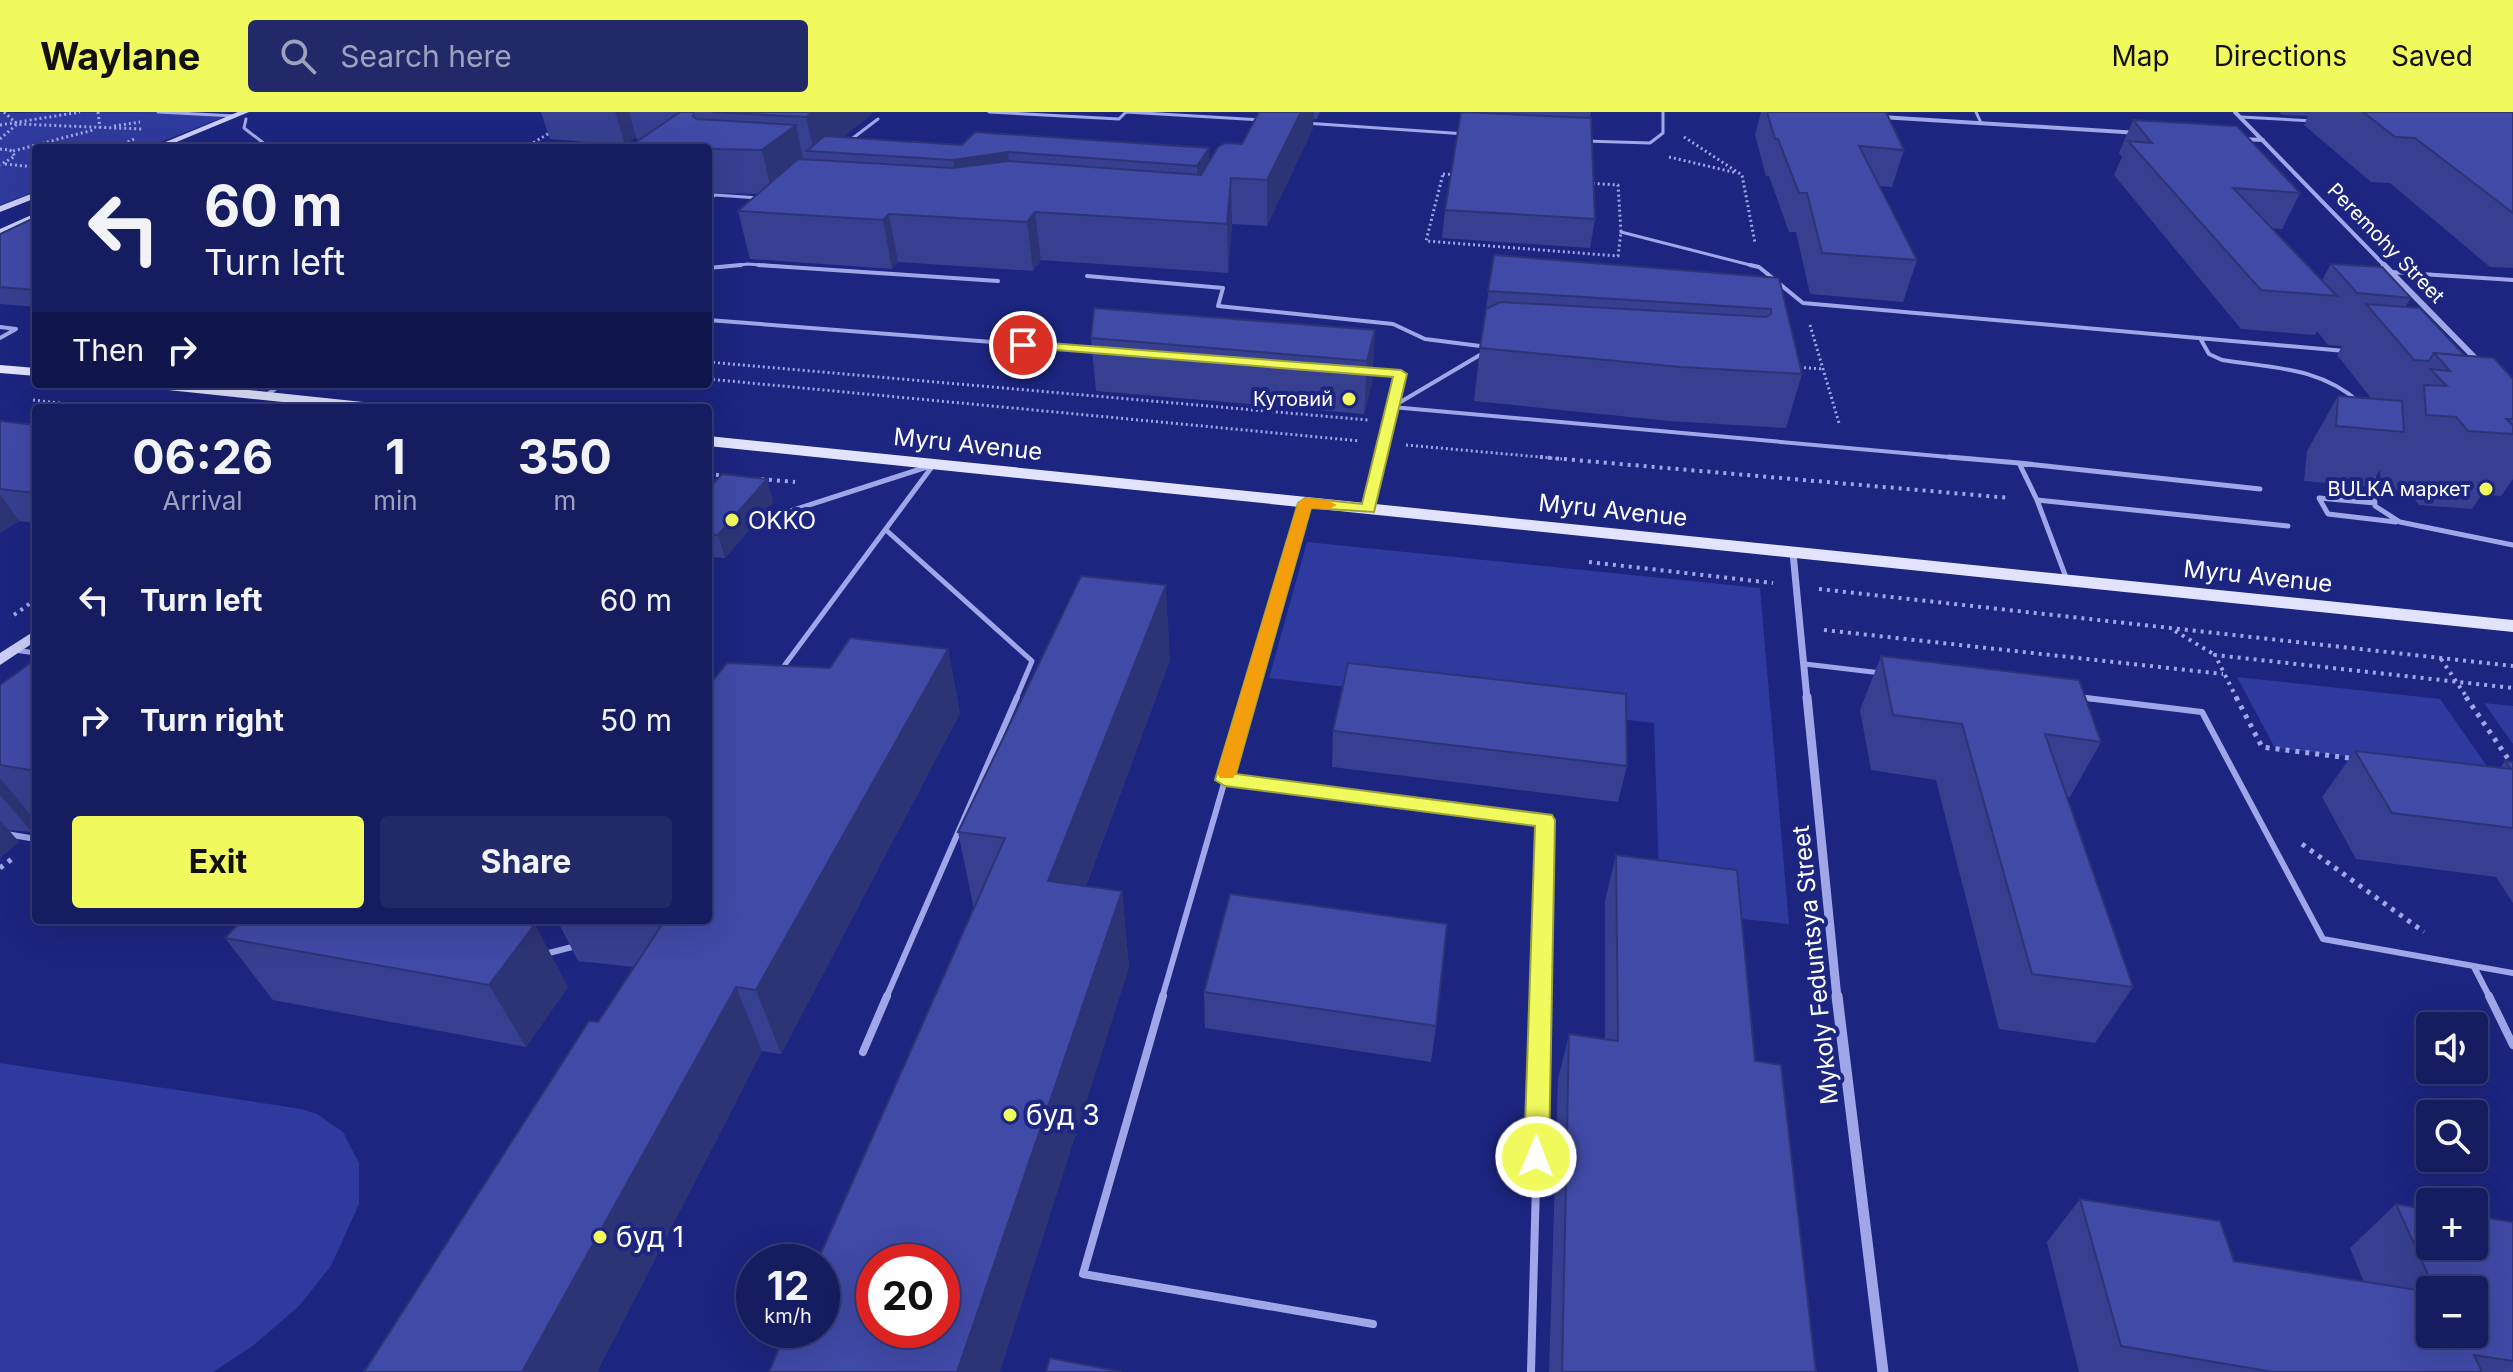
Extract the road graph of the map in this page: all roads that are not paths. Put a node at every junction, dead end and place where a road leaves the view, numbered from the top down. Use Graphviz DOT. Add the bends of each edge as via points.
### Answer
graph roads {
  1 [pos="158,112"];
  2 [pos="260,112"];
  3 [pos="989,112"];
  4 [pos="1663,112"];
  5 [pos="1976,112"];
  6 [pos="2235,112"];
  7 [pos="245,115"];
  8 [pos="235,116"];
  9 [pos="1875,117"];
  10 [pos="2241,117"];
  11 [pos="878,119"];
  12 [pos="1261,120"];
  13 [pos="1276,121"];
  14 [pos="1291,122"];
  15 [pos="2320,122"];
  16 [pos="1981,123"];
  17 [pos="1253,132"];
  18 [pos="2152,134"];
  19 [pos="1472,135"];
  20 [pos="2229,138"];
  21 [pos="1573,140"];
  22 [pos="2263,140"];
  23 [pos="165,144"];
  24 [pos="191,144"];
  25 [pos="265,144"];
  26 [pos="842,146"];
  27 [pos="32,197"];
  28 [pos="712,197"];
  29 [pos="770,199"];
  30 [pos="0,210"];
  31 [pos="32,213"];
  32 [pos="32,215"];
  33 [pos="1621,232"];
  34 [pos="0,233"];
  35 [pos="712,268"];
  36 [pos="2391,272"];
  37 [pos="1087,276"];
  38 [pos="2513,280"];
  39 [pos="998,281"];
  40 [pos="712,320"];
  41 [pos="0,327"];
  42 [pos="0,338"];
  43 [pos="2200,338"];
  44 [pos="1102,351"];
  45 [pos="2359,352"];
  46 [pos="2467,362"];
  47 [pos="2480,363"];
  48 [pos="0,369"];
  49 [pos="1353,370"];
  50 [pos="32,372"];
  51 [pos="188,388"];
  52 [pos="276,388"];
  53 [pos="265,396"];
  54 [pos="329,404"];
  55 [pos="1392,407"];
  56 [pos="2364,409"];
  57 [pos="712,441"];
  58 [pos="2372,460"];
  59 [pos="2019,463"];
  60 [pos="934,464"];
  61 [pos="2260,489"];
  62 [pos="2037,500"];
  63 [pos="1305,503"];
  64 [pos="2375,503"];
  65 [pos="1368,509"];
  66 [pos="778,515"];
  67 [pos="2400,522"];
  68 [pos="2288,526"];
  69 [pos="886,530"];
  70 [pos="2513,545"];
  71 [pos="1793,553"];
  72 [pos="2067,581"];
  73 [pos="2513,626"];
  74 [pos="32,637"];
  75 [pos="14,650"];
  76 [pos="32,652"];
  77 [pos="0,660"];
  78 [pos="1805,664"];
  79 [pos="778,673"];
  80 [pos="1897,675"];
  81 [pos="2065,695"];
  82 [pos="1225,780"];
  83 [pos="0,833"];
  84 [pos="32,838"];
  85 [pos="581,943"];
  86 [pos="537,953"];
  87 [pos="2474,967"];
  88 [pos="2513,973"];
  89 [pos="2513,1045"];
  90 [pos="863,1052"];
  91 [pos="1373,1324"];
  92 [pos="1531,1372"];
  93 [pos="1883,1372"];
  1 -- 8 [label="lane"];
  2 -- 7 [label="main road"];
  3 -- 12 [label="lane" via="1119,119 1126,112"];
  4 -- 21 [label="lane" via="1663,133 1650,143"];
  5 -- 16 [label="lane"];
  6 -- 10 [label="street, Peremohy Street"];
  7 -- 8 [label="main road"];
  7 -- 24 [label="main road"];
  7 -- 25 [label="lane" via="244,128"];
  8 -- 23 [label="main road"];
  9 -- 16 [label="street"];
  10 -- 15 [label="lane"];
  10 -- 22 [label="street, Peremohy Street"];
  11 -- 26 [label="lane"];
  12 -- 13 [label="lane"];
  12 -- 17 [label="lane"];
  14 -- 19 [label="lane"];
  16 -- 18 [label="street"];
  20 -- 22 [label="street"];
  22 -- 36 [label="street, Peremohy Street"];
  27 -- 30 [label="main road"];
  28 -- 29 [label="lane"];
  30 -- 31 [label="main road"];
  32 -- 34 [label="main road"];
  33 -- 43 [label="lane" via="1759,267 1803,303"];
  35 -- 39 [label="lane" via="748,264"];
  36 -- 38 [label="lane"];
  36 -- 47 [label="street, Peremohy Street"];
  37 -- 55 [label="lane" via="1223,288 1218,306 1393,324 1425,339 1492,348"];
  40 -- 44 [label="lane"];
  41 -- 42 [label="lane" via="16,329"];
  43 -- 45 [label="lane"];
  43 -- 56 [label="lane" via="2209,354 2222,360 2337,382"];
  46 -- 47 [label="lane"];
  48 -- 50 [label="main road"];
  49 -- 55 [label="lane" via="1401,374"];
  51 -- 53 [label="main road"];
  52 -- 53 [label="lane"];
  53 -- 54 [label="main road"];
  55 -- 59 [label="lane"];
  55 -- 65 [label="lane"];
  57 -- 60 [label="main road, Myru Avenue"];
  58 -- 64 [label="lane"];
  59 -- 61 [label="lane"];
  59 -- 62 [label="lane"];
  60 -- 63 [label="main road, Myru Avenue"];
  60 -- 66 [label="lane"];
  60 -- 69 [label="lane"];
  62 -- 68 [label="lane"];
  62 -- 72 [label="lane"];
  63 -- 65 [label="main road, Myru Avenue"];
  63 -- 82 [label="lane"];
  64 -- 67 [label="lane"];
  64 -- 67 [label="lane" via="2319,498 2328,514"];
  65 -- 71 [label="main road, Myru Avenue"];
  67 -- 70 [label="lane"];
  69 -- 79 [label="lane"];
  69 -- 90 [label="lane" via="1032,661"];
  71 -- 72 [label="main road, Myru Avenue"];
  71 -- 78 [label="street, Mykoly Feduntsya Street"];
  72 -- 73 [label="main road, Myru Avenue"];
  74 -- 75 [label="main road"];
  75 -- 76 [label="lane"];
  75 -- 77 [label="main road"];
  78 -- 80 [label="lane"];
  78 -- 93 [label="street, Mykoly Feduntsya Street" via="1845,1079"];
  81 -- 87 [label="lane" via="2202,712 2323,939"];
  82 -- 91 [label="lane" via="1083,1274"];
  82 -- 92 [label="lane" via="1545,820"];
  83 -- 84 [label="lane"];
  85 -- 86 [label="lane" via="552,955"];
  87 -- 88 [label="lane"];
  87 -- 89 [label="lane"];
}
